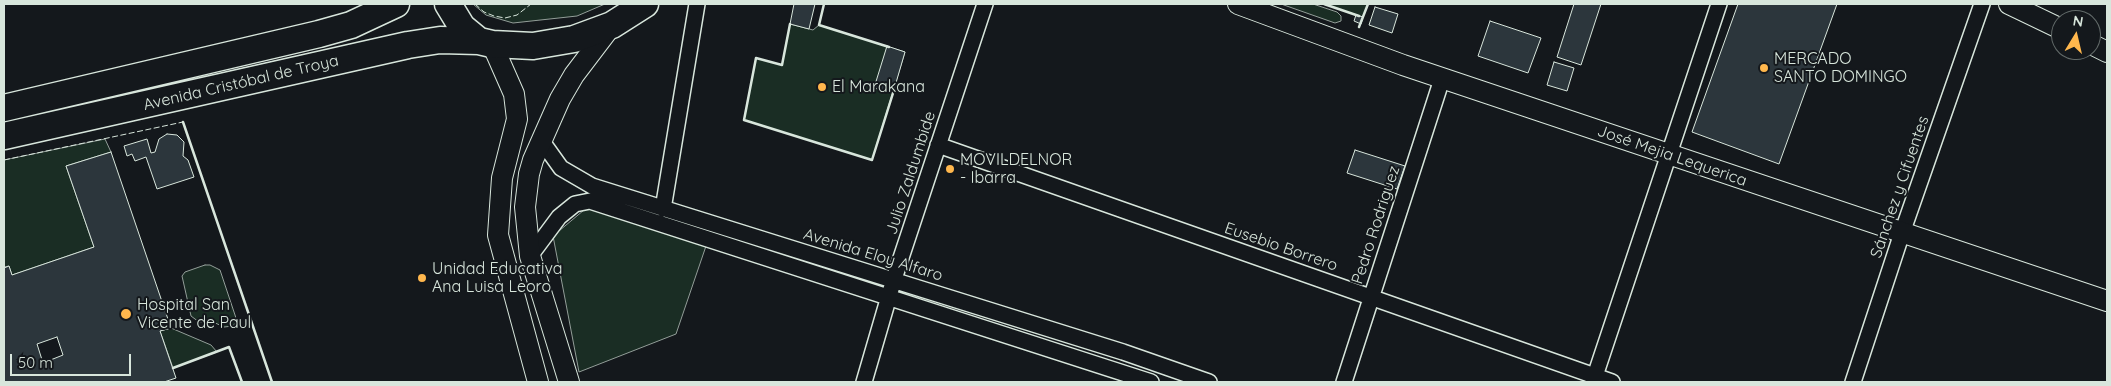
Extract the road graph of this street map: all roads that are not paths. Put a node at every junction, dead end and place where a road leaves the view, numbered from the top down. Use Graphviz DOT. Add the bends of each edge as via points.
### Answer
graph roads {
  1 [pos="396,4"];
  2 [pos="448,4"];
  3 [pos="645,4"];
  4 [pos="697,4"];
  5 [pos="985,4"];
  6 [pos="1238,4"];
  7 [pos="1719,4"];
  8 [pos="1982,4"];
  9 [pos="2009,4"];
  10 [pos="2051,24"];
  11 [pos="612,25"];
  12 [pos="485,42"];
  13 [pos="1442,79"];
  14 [pos="4,108"];
  15 [pos="4,136"];
  16 [pos="541,140"];
  17 [pos="938,145"];
  18 [pos="1669,155"];
  19 [pos="664,209"];
  20 [pos="1902,233"];
  21 [pos="530,256"];
  22 [pos="894,280"];
  23 [pos="889,297"];
  24 [pos="1371,297"];
  25 [pos="2107,301"];
  26 [pos="1123,352"];
  27 [pos="1114,377"];
  28 [pos="1594,379"];
  29 [pos="538,382"];
  30 [pos="569,382"];
  31 [pos="864,382"];
  32 [pos="1150,382"];
  33 [pos="1209,382"];
  34 [pos="1344,382"];
  35 [pos="1612,382"];
  36 [pos="1853,382"];
  1 -- 14 [label="highway, Avenida Cristóbal de Troya" via="351,25 319,34"];
  2 -- 12 [label="highway" via="462,27"];
  3 -- 11 [label="highway, Avenida Cristóbal de Troya"];
  4 -- 19 [label="street"];
  5 -- 17 [label="street, Julio Zaldumbide"];
  6 -- 13 [label="street, José Mejia Lequerica"];
  7 -- 18 [label="street"];
  8 -- 20 [label="street, Sánchez y Cifuentes"];
  9 -- 10 [label="street"];
  11 -- 12 [label="highway, Avenida Cristóbal de Troya" via="574,39 533,46"];
  11 -- 16 [label="street" via="574,75"];
  12 -- 15 [label="highway, Avenida Cristóbal de Troya" via="440,40 408,45"];
  12 -- 29 [label="street" via="514,94 517,119 502,178 498,235"];
  13 -- 18 [label="street, José Mejia Lequerica"];
  13 -- 24 [label="street, Pedro Rodriguez"];
  16 -- 19 [label="street, Avenida Eloy Alfaro" via="561,168 592,186"];
  16 -- 21 [label="street" via="529,174 525,208"];
  17 -- 22 [label="street, Julio Zaldumbide"];
  17 -- 24 [label="street, Eusebio Borrero"];
  18 -- 20 [label="street, José Mejia Lequerica"];
  18 -- 28 [label="street"];
  19 -- 22 [label="street, Avenida Eloy Alfaro"];
  20 -- 25 [label="street, José Mejia Lequerica"];
  20 -- 36 [label="street, Sánchez y Cifuentes"];
  21 -- 23 [label="street" via="559,217 575,204 590,201"];
  21 -- 30 [label="street"];
  22 -- 23 [label="street, Julio Zaldumbide"];
  22 -- 26 [label="street, Avenida Eloy Alfaro"];
  23 -- 27 [label="street"];
  23 -- 31 [label="street, Julio Zaldumbide"];
  24 -- 28 [label="street, Eusebio Borrero"];
  24 -- 34 [label="street, Pedro Rodriguez"];
  26 -- 27 [label="street"];
  26 -- 33 [label="street, Avenida Eloy Alfaro"];
  27 -- 32 [label="street"];
  28 -- 35 [label="street, Eusebio Borrero"];
}
